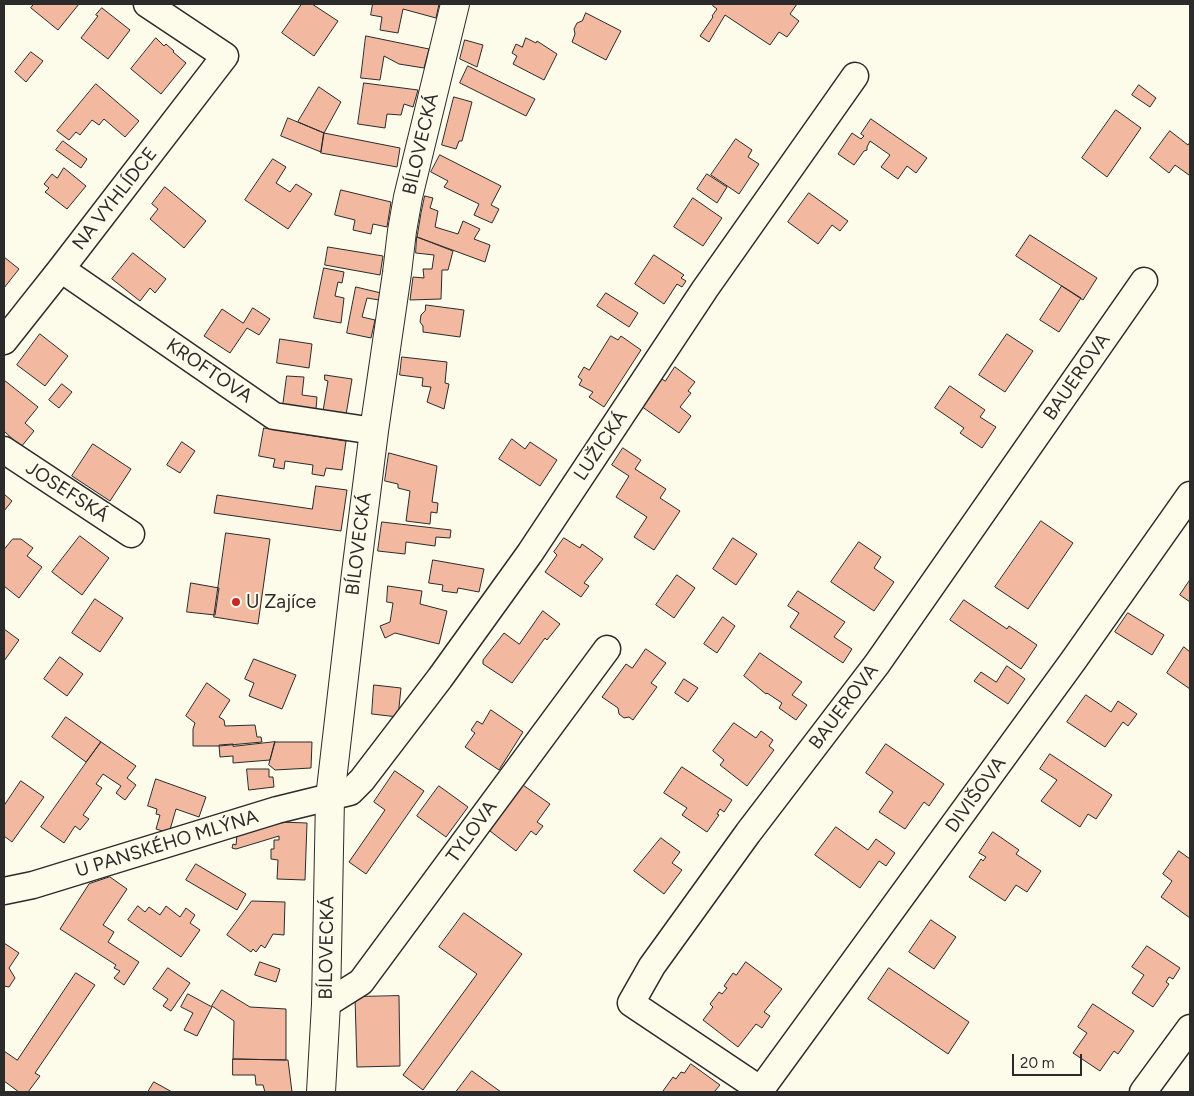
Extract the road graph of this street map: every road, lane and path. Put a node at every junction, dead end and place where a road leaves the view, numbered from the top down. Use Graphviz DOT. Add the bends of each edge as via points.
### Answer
graph roads {
  1 [pos="147,4"];
  2 [pos="455,4"];
  3 [pos="854,76"];
  4 [pos="61,269"];
  5 [pos="1144,281"];
  6 [pos="4,340"];
  7 [pos="374,431"];
  8 [pos="4,450"];
  9 [pos="1190,495"];
  10 [pos="131,534"];
  11 [pos="607,649"];
  12 [pos="330,798"];
  13 [pos="4,892"];
  14 [pos="326,1004"];
  15 [pos="1190,1028"];
  16 [pos="760,1091"];
  17 [pos="321,1092"];
  18 [pos="1143,1092"];
  1 -- 4 [label="street, NA VYHLÍDCE" via="225,56"];
  2 -- 7 [label="main road, BÍLOVECKÁ" via="408,197"];
  3 -- 12 [label="street, LUŽICKÁ" via="705,289 530,553 440,678 362,780 350,792"];
  4 -- 6 [label="street, NA VYHLÍDCE"];
  4 -- 7 [label="street, KROFTOVA" via="274,416"];
  5 -- 16 [label="street, BAUEROVA" via="877,664 652,966 631,1003"];
  7 -- 12 [label="main road, BÍLOVECKÁ"];
  8 -- 10 [label="street, JOSEFSKÁ"];
  9 -- 16 [label="street, DIVIŠOVA"];
  11 -- 14 [label="street, TYLOVA" via="361,982"];
  12 -- 13 [label="street, U PANSKÉHO MLÝNA" via="277,810"];
  12 -- 14 [label="main road, BÍLOVECKÁ"];
  14 -- 17 [label="main road, BÍLOVECKÁ"];
  15 -- 18 [label="street"];
}
